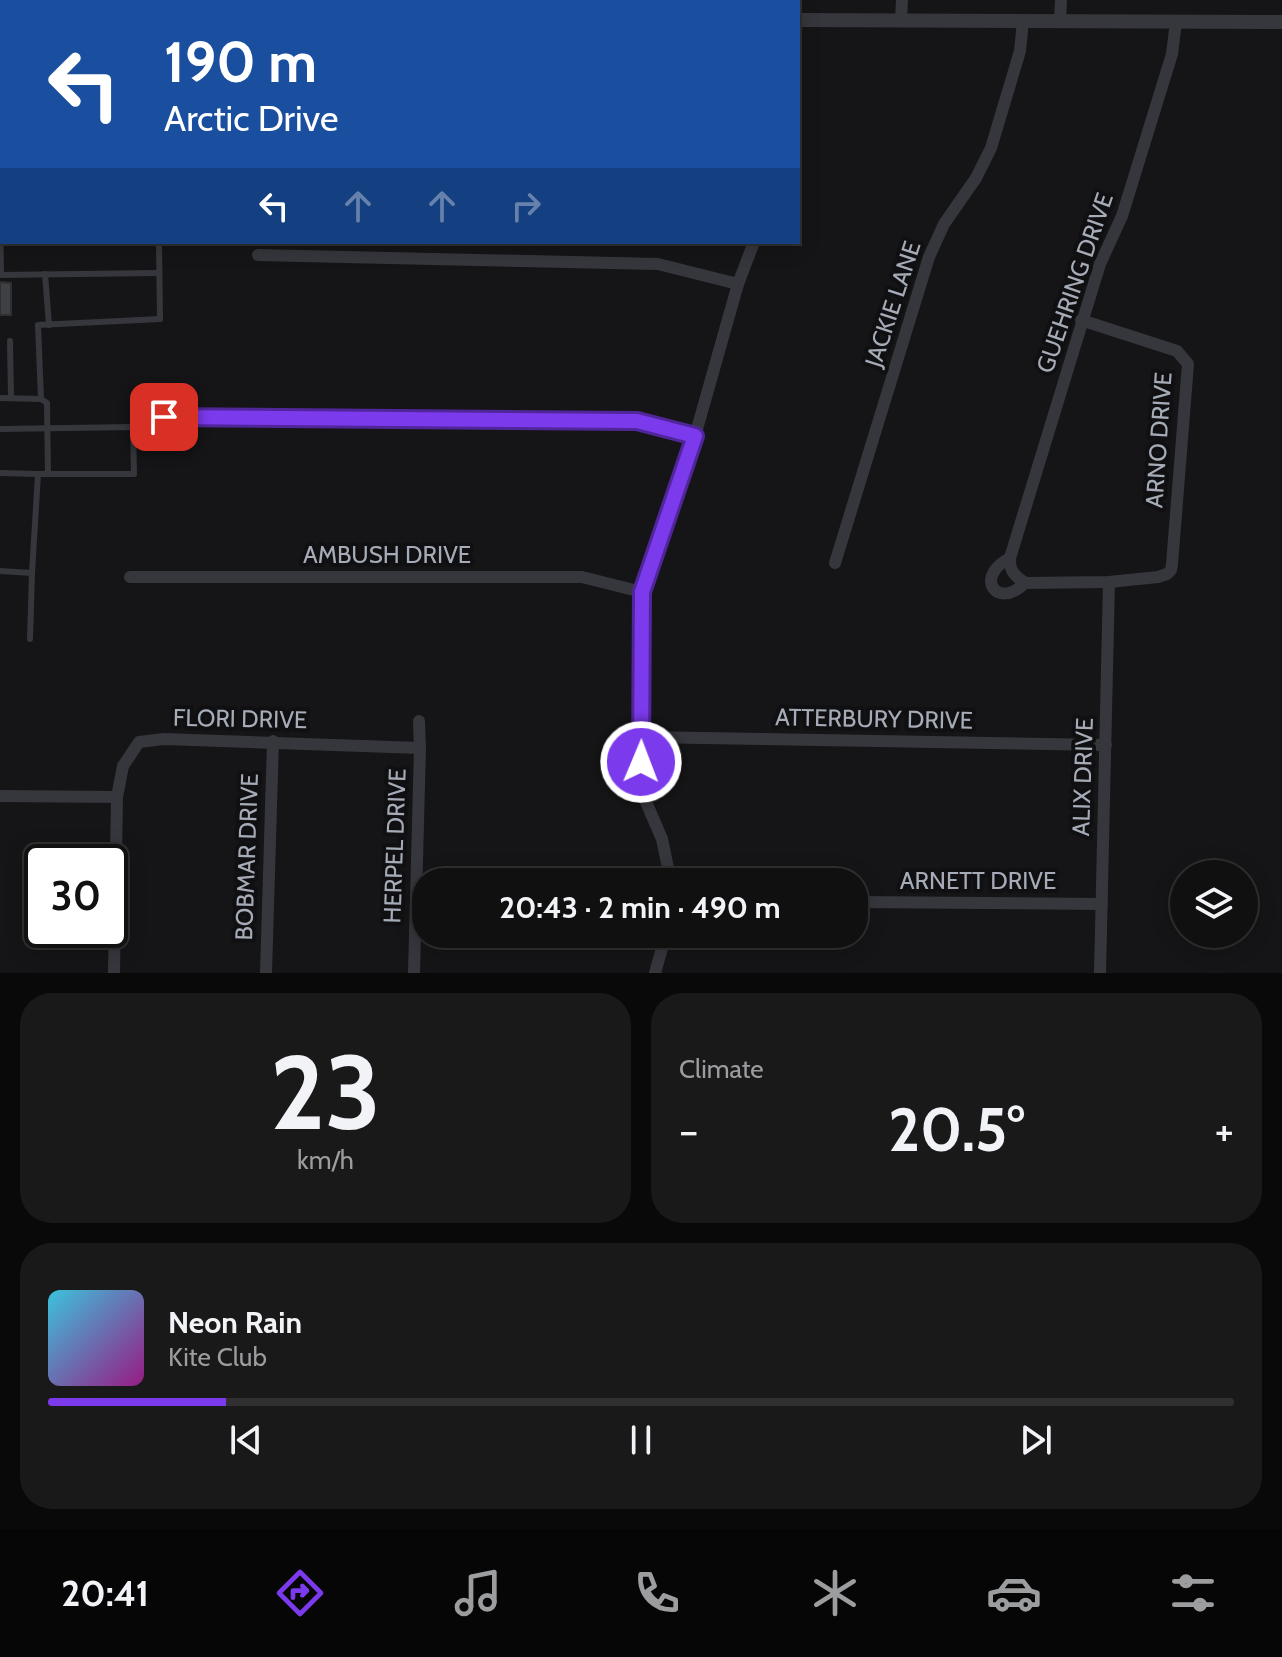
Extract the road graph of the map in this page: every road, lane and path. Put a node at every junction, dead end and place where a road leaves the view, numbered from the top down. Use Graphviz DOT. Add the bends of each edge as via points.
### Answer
graph roads {
  1 [pos="902,0"];
  2 [pos="1061,0"];
  3 [pos="800,20"];
  4 [pos="901,21"];
  5 [pos="1023,21"];
  6 [pos="1060,22"];
  7 [pos="1176,22"];
  8 [pos="1282,22"];
  9 [pos="1,244"];
  10 [pos="159,244"];
  11 [pos="753,244"];
  12 [pos="258,255"];
  13 [pos="159,273"];
  14 [pos="45,274"];
  15 [pos="1,275"];
  16 [pos="738,284"];
  17 [pos="1081,320"];
  18 [pos="49,325"];
  19 [pos="10,341"];
  20 [pos="0,398"];
  21 [pos="11,398"];
  22 [pos="41,399"];
  23 [pos="164,417"];
  24 [pos="48,428"];
  25 [pos="0,429"];
  26 [pos="695,436"];
  27 [pos="0,473"];
  28 [pos="38,474"];
  29 [pos="48,474"];
  30 [pos="1010,558"];
  31 [pos="835,563"];
  32 [pos="0,571"];
  33 [pos="32,573"];
  34 [pos="130,577"];
  35 [pos="1109,582"];
  36 [pos="1025,583"];
  37 [pos="642,592"];
  38 [pos="30,639"];
  39 [pos="419,721"];
  40 [pos="642,737"];
  41 [pos="273,741"];
  42 [pos="1106,745"];
  43 [pos="420,748"];
  44 [pos="0,796"];
  45 [pos="117,797"];
  46 [pos="668,868"];
  47 [pos="868,902"];
  48 [pos="1102,904"];
  49 [pos="662,948"];
  50 [pos="114,973"];
  51 [pos="266,973"];
  52 [pos="414,973"];
  53 [pos="655,973"];
  54 [pos="1100,973"];
  1 -- 4 [label="street"];
  2 -- 6 [label="street"];
  3 -- 4 [label="street"];
  4 -- 5 [label="street"];
  5 -- 6 [label="street"];
  5 -- 31 [label="street, JACKIE LANE" via="1020,51 991,148 929,257"];
  6 -- 7 [label="street"];
  7 -- 8 [label="street"];
  7 -- 17 [label="street, GUEHRING DRIVE" via="1172,54 1122,216"];
  9 -- 15 [label="lane"];
  10 -- 13 [label="lane"];
  11 -- 16 [label="street"];
  12 -- 16 [label="street" via="658,264"];
  13 -- 14 [label="lane"];
  13 -- 18 [label="lane" via="160,319"];
  14 -- 15 [label="lane"];
  14 -- 18 [label="lane"];
  16 -- 26 [label="street"];
  17 -- 30 [label="street, GUEHRING DRIVE"];
  17 -- 35 [label="street, ARNO DRIVE" via="1177,351 1188,364 1171,570 1158,577"];
  18 -- 22 [label="lane" via="38,325"];
  19 -- 21 [label="lane"];
  20 -- 21 [label="lane"];
  21 -- 22 [label="lane"];
  22 -- 24 [label="lane" via="47,403"];
  23 -- 26 [label="street" via="637,421"];
  24 -- 25 [label="lane"];
  24 -- 29 [label="lane"];
  24 -- 29 [label="lane" via="133,427 134,474"];
  26 -- 37 [label="street"];
  27 -- 28 [label="lane"];
  28 -- 29 [label="lane"];
  28 -- 33 [label="lane"];
  30 -- 36 [label="street" via="1015,576"];
  30 -- 36 [label="street, GUEHRING DRIVE" via="995,568 991,586 1007,594"];
  32 -- 33 [label="lane"];
  33 -- 38 [label="lane"];
  34 -- 37 [label="street, AMBUSH DRIVE" via="582,577"];
  35 -- 36 [label="street, GUEHRING DRIVE"];
  35 -- 42 [label="street, ALIX DRIVE"];
  37 -- 40 [label="street"];
  39 -- 43 [label="street, HERPEL DRIVE"];
  40 -- 42 [label="street, ATTERBURY DRIVE"];
  40 -- 46 [label="street" via="640,788"];
  41 -- 43 [label="street, FLORI DRIVE"];
  41 -- 45 [label="street, FLORI DRIVE" via="139,742 123,766"];
  41 -- 51 [label="street, BOBMAR DRIVE"];
  42 -- 48 [label="street, ALIX DRIVE"];
  43 -- 52 [label="street, HERPEL DRIVE"];
  44 -- 45 [label="street"];
  45 -- 50 [label="street"];
  47 -- 48 [label="street, ARNETT DRIVE"];
  48 -- 54 [label="street, ALIX DRIVE"];
  49 -- 53 [label="street"];
}
